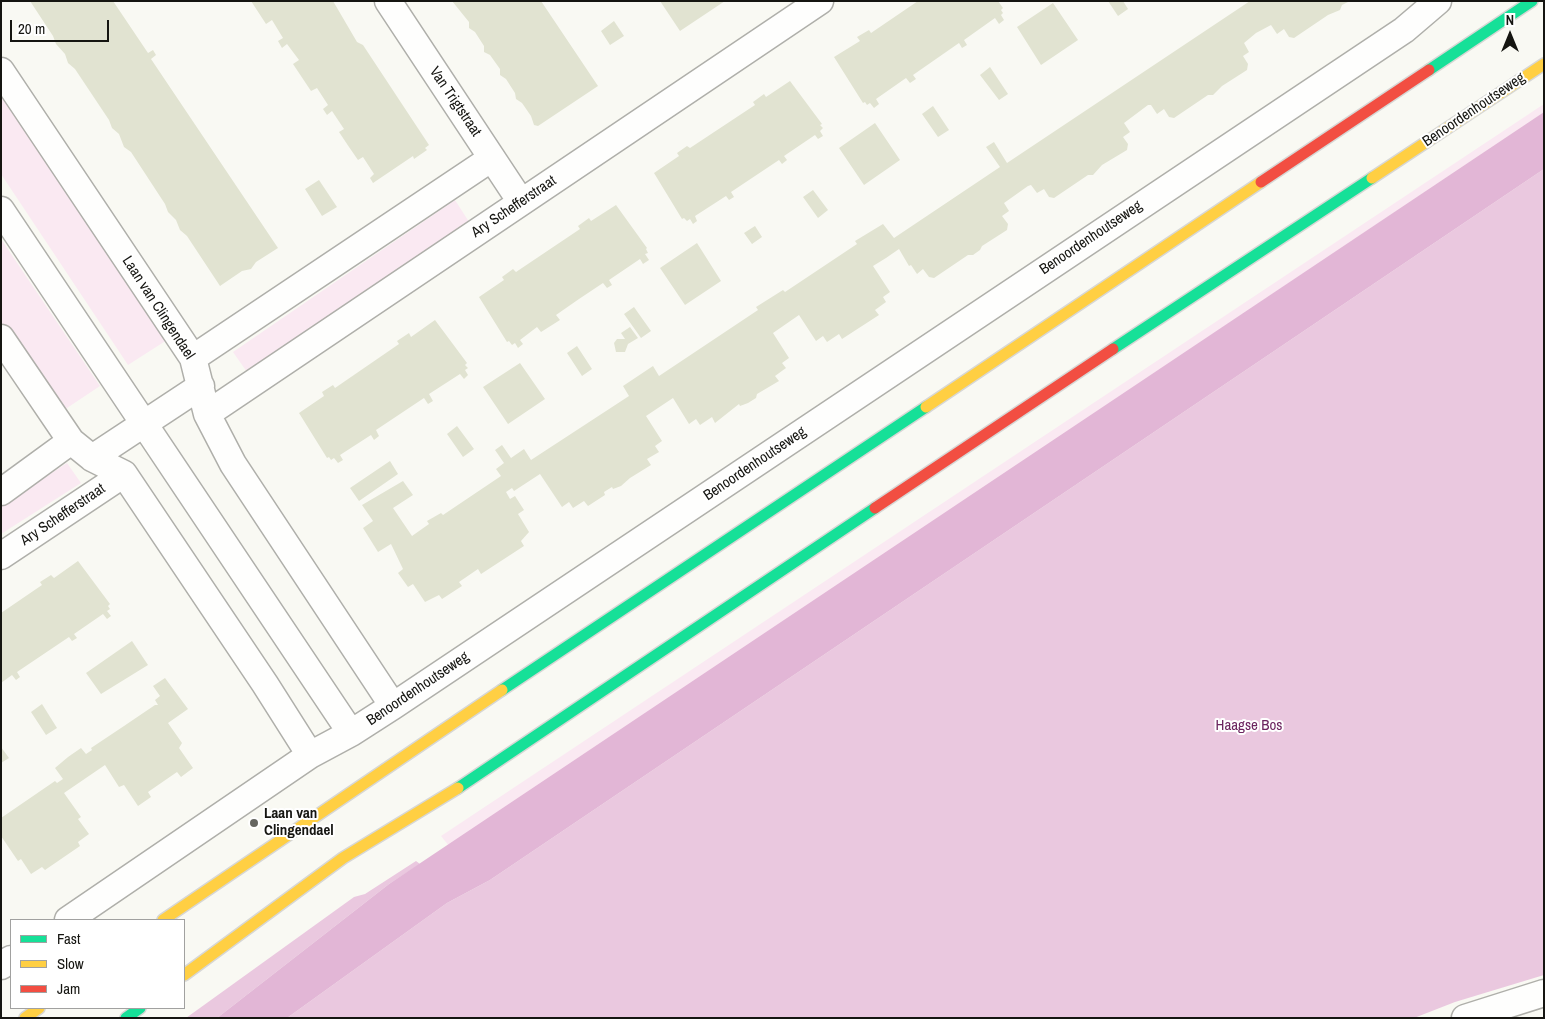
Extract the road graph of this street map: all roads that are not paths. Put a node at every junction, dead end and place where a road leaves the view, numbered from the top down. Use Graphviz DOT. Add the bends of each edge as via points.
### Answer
graph roads {
  1 [pos="388,1"];
  2 [pos="1438,1"];
  3 [pos="1532,1"];
  4 [pos="807,5"];
  5 [pos="1544,64"];
  6 [pos="1,71"];
  7 [pos="492,158"];
  8 [pos="521,202"];
  9 [pos="1,210"];
  10 [pos="1,338"];
  11 [pos="193,358"];
  12 [pos="201,386"];
  13 [pos="207,414"];
  14 [pos="144,424"];
  15 [pos="71,441"];
  16 [pos="92,458"];
  17 [pos="124,474"];
  18 [pos="1,492"];
  19 [pos="1,556"];
  20 [pos="393,706"];
  21 [pos="351,733"];
  22 [pos="310,755"];
  23 [pos="69,919"];
  24 [pos="164,919"];
  25 [pos="185,974"];
  26 [pos="1544,993"];
  27 [pos="38,1009"];
  28 [pos="139,1009"];
  29 [pos="24,1018"];
  30 [pos="126,1018"];
  31 [pos="1464,1018"];
  1 -- 7 [label="street, Van Trigtstraat"];
  2 -- 20 [label="street, Benoordenhoutseweg" via="1396,35"];
  3 -- 24 [label="main road"];
  4 -- 8 [label="street, Ary Schefferstraat"];
  5 -- 25 [label="main road, Benoordenhoutseweg" via="976,440 483,772 343,858"];
  6 -- 11 [label="street, Laan van Clingendael"];
  7 -- 8 [label="street, Van Trigtstraat"];
  7 -- 11 [label="street"];
  8 -- 13 [label="street, Ary Schefferstraat"];
  9 -- 14 [label="street"];
  10 -- 15 [label="street"];
  11 -- 12 [label="street, Laan van Clingendael"];
  12 -- 13 [label="street, Laan van Clingendael"];
  12 -- 14 [label="street"];
  13 -- 20 [label="street, Laan van Clingendael" via="233,464"];
  14 -- 16 [label="street"];
  14 -- 21 [label="street"];
  15 -- 16 [label="street"];
  15 -- 18 [label="street"];
  16 -- 17 [label="street"];
  17 -- 19 [label="street, Ary Schefferstraat"];
  17 -- 22 [label="street"];
  20 -- 21 [label="street, Benoordenhoutseweg"];
  21 -- 22 [label="street, Benoordenhoutseweg"];
  22 -- 23 [label="street, Benoordenhoutseweg"];
  26 -- 31 [label="street"];
  27 -- 29 [label="main road"];
  28 -- 30 [label="main road"];
}
